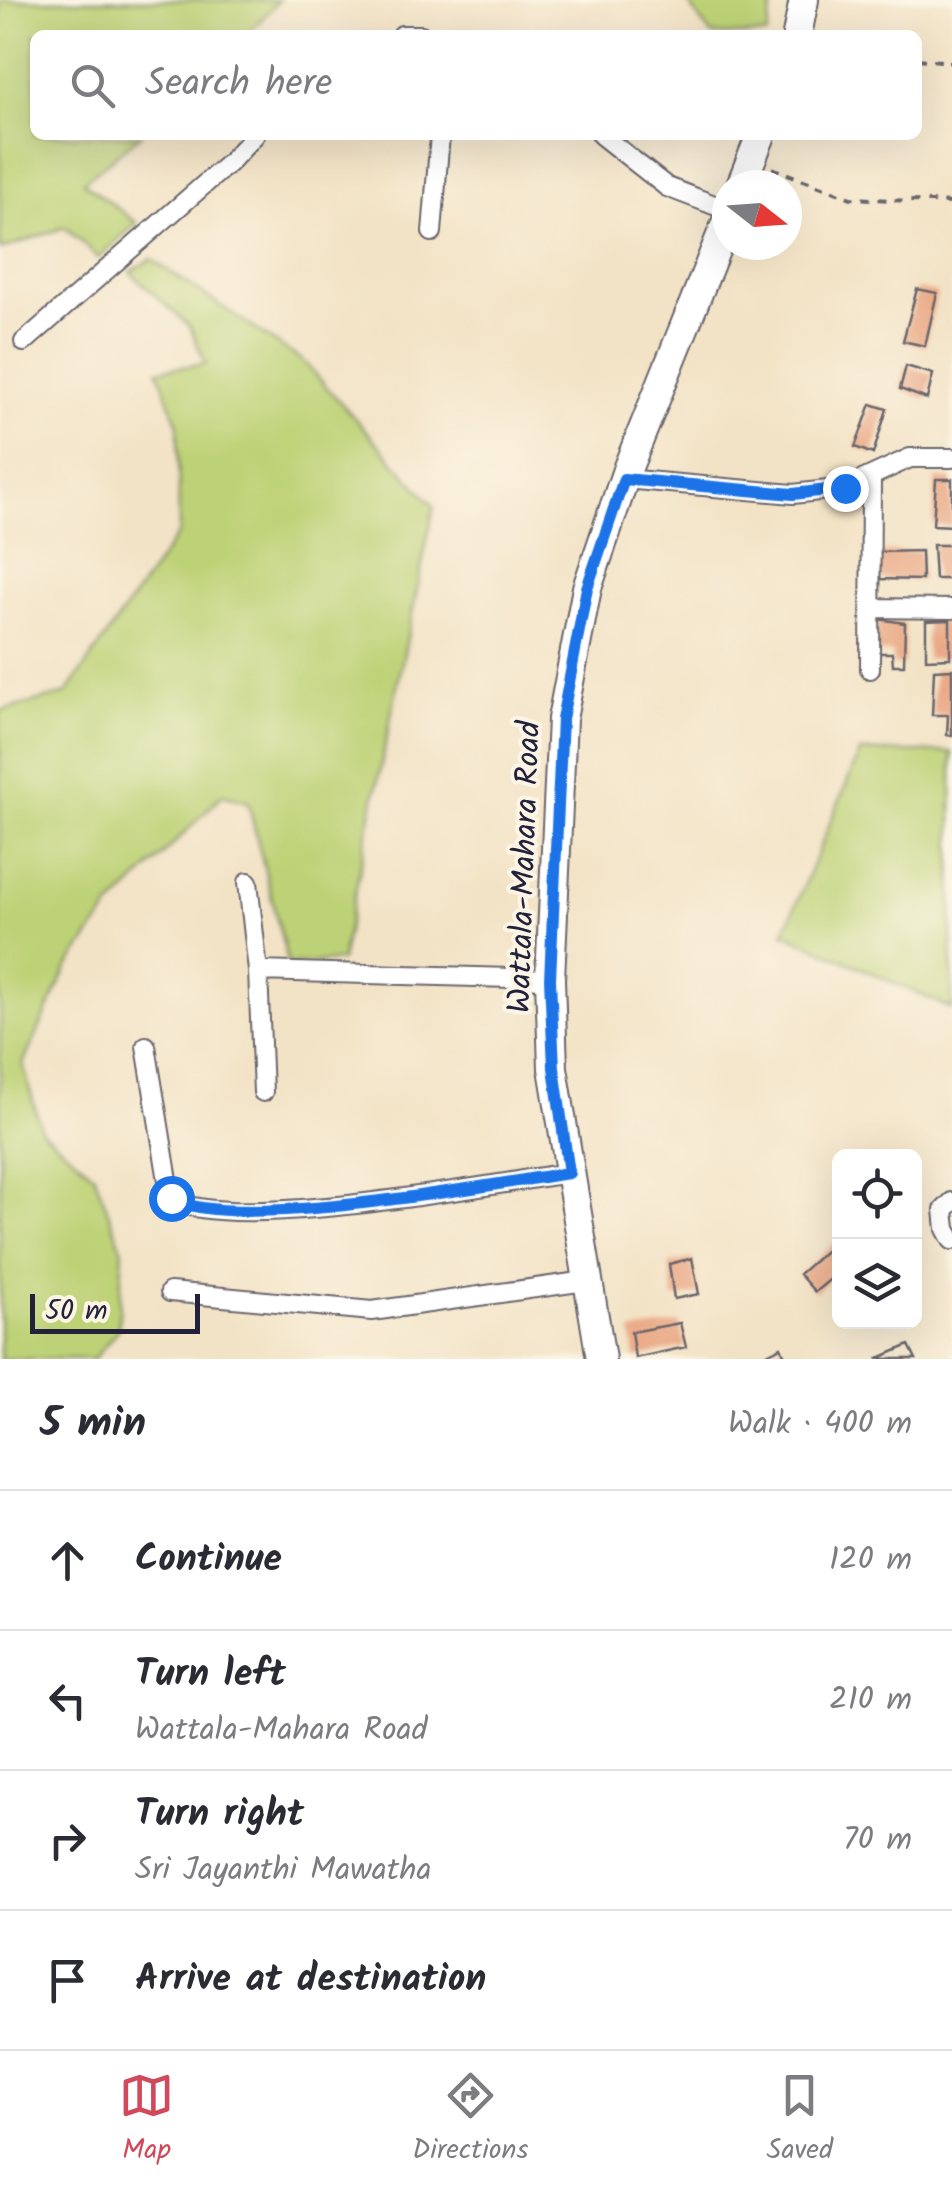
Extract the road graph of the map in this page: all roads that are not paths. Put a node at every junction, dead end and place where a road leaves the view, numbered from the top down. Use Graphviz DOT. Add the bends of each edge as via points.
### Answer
graph roads {
  1 [pos="804,0"];
  2 [pos="798,30"];
  3 [pos="251,140"];
  4 [pos="440,140"];
  5 [pos="607,140"];
  6 [pos="712,204"];
  7 [pos="432,232"];
  8 [pos="712,259"];
  9 [pos="24,342"];
  10 [pos="952,458"];
  11 [pos="871,476"];
  12 [pos="624,479"];
  13 [pos="871,608"];
  14 [pos="952,608"];
  15 [pos="870,669"];
  16 [pos="248,882"];
  17 [pos="258,972"];
  18 [pos="550,979"];
  19 [pos="146,1046"];
  20 [pos="263,1092"];
  21 [pos="569,1173"];
  22 [pos="952,1202"];
  23 [pos="952,1240"];
  24 [pos="586,1281"];
  25 [pos="170,1292"];
  26 [pos="601,1359"];
  1 -- 2 [label="main road"];
  3 -- 9 [label="street"];
  4 -- 7 [label="street"];
  5 -- 6 [label="street" via="667,187"];
  8 -- 12 [label="main road, Wattala-Mahara Road"];
  10 -- 11 [label="street" via="910,458"];
  11 -- 12 [label="street" via="845,488 793,494"];
  11 -- 13 [label="street"];
  12 -- 18 [label="main road, Wattala-Mahara Road" via="587,588 562,719"];
  13 -- 14 [label="street"];
  13 -- 15 [label="street"];
  16 -- 17 [label="street"];
  17 -- 18 [label="street"];
  17 -- 20 [label="street"];
  18 -- 21 [label="main road, Wattala-Mahara Road"];
  19 -- 21 [label="street" via="171,1198 186,1207 280,1212"];
  21 -- 24 [label="main road, Wattala-Mahara Road"];
  22 -- 23 [label="street" via="944,1210"];
  24 -- 25 [label="street" via="372,1311"];
  24 -- 26 [label="main road, Wattala-Mahara Road"];
}
